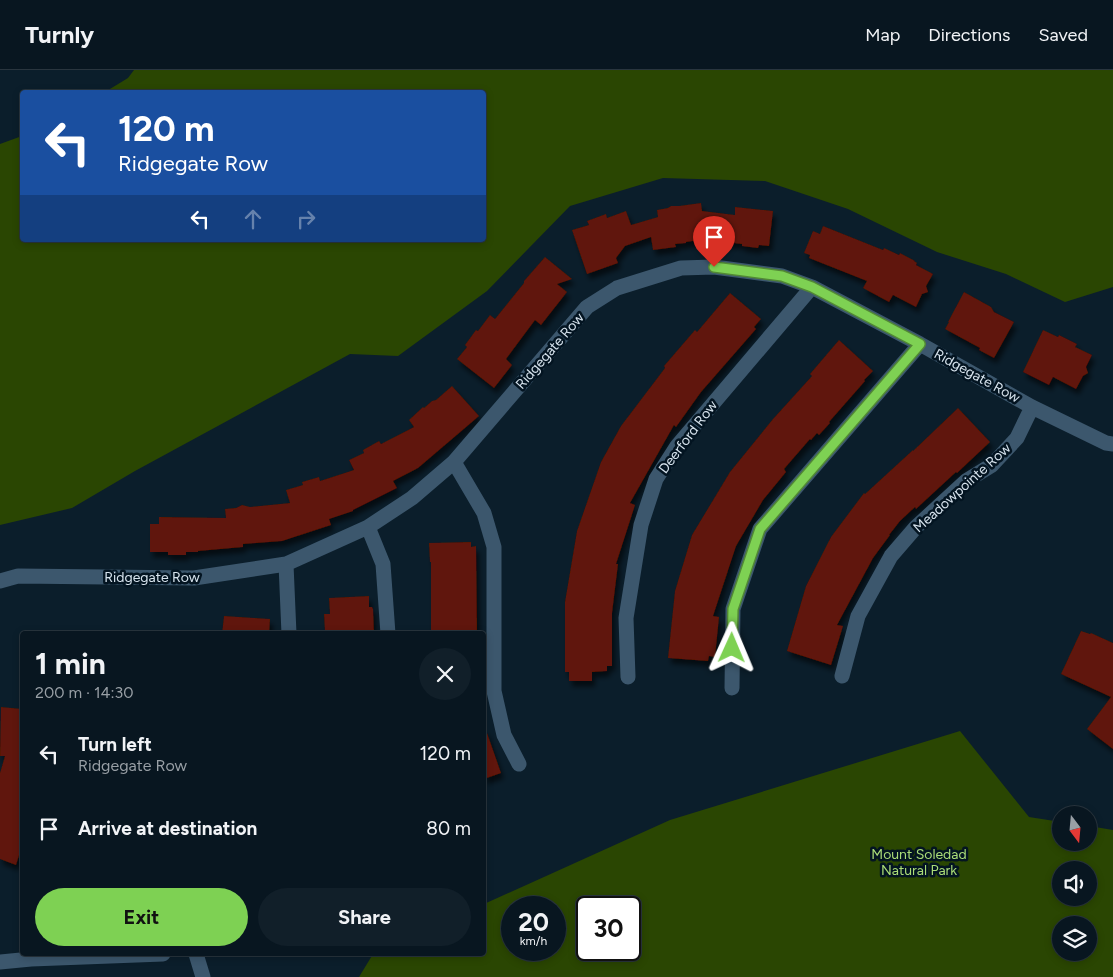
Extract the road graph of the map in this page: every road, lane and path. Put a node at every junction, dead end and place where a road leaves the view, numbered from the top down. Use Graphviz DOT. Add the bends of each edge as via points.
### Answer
graph roads {
  1 [pos="812,287"];
  2 [pos="920,344"];
  3 [pos="1032,407"];
  4 [pos="1113,444"];
  5 [pos="454,462"];
  6 [pos="368,527"];
  7 [pos="286,564"];
  8 [pos="0,581"];
  9 [pos="289,631"];
  10 [pos="388,631"];
  11 [pos="842,676"];
  12 [pos="628,677"];
  13 [pos="732,688"];
  14 [pos="519,764"];
  15 [pos="30,956"];
  16 [pos="197,956"];
  17 [pos="0,962"];
  18 [pos="203,977"];
  1 -- 2 [label="street, Ridgegate Row"];
  1 -- 5 [label="street, Ridgegate Row" via="782,276 714,267 681,268 617,288 587,307"];
  1 -- 12 [label="street, Deerford Row" via="678,446 656,479 641,525 626,618"];
  2 -- 3 [label="street, Ridgegate Row"];
  2 -- 13 [label="street" via="760,529 733,609"];
  3 -- 4 [label="street, Ridgegate Row"];
  3 -- 11 [label="street, Meadowpointe Row" via="1017,438 992,465 966,481 916,527 891,556 858,616"];
  5 -- 6 [label="street, Ridgegate Row" via="412,498"];
  5 -- 14 [label="street" via="484,513 494,547 494,691 504,735"];
  6 -- 7 [label="street, Ridgegate Row"];
  6 -- 10 [label="street" via="383,564"];
  7 -- 8 [label="street, Ridgegate Row" via="194,578 18,576"];
  7 -- 9 [label="street"];
  15 -- 17 [label="street"];
  16 -- 18 [label="street"];
}
